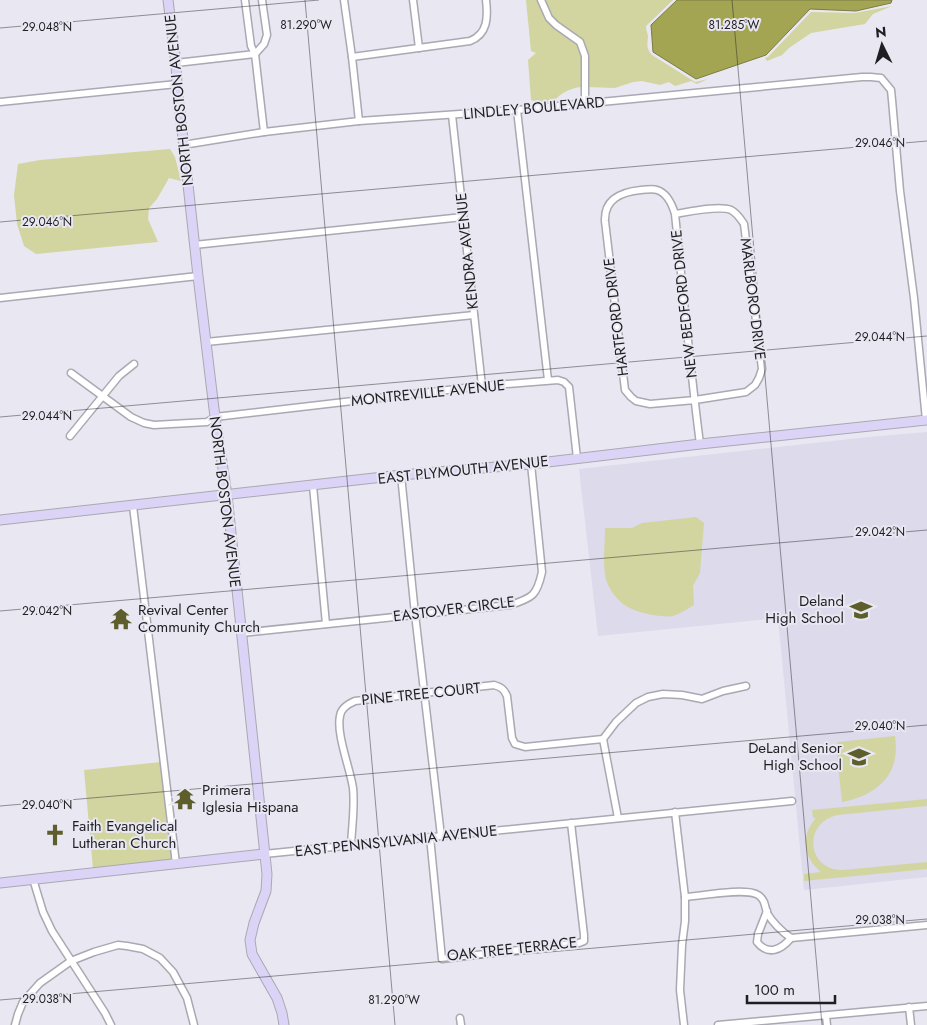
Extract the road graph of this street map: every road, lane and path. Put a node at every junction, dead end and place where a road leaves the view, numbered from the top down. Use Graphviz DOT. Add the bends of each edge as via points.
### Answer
graph roads {
  1 [pos="168,0"];
  2 [pos="245,0"];
  3 [pos="262,0"];
  4 [pos="344,0"];
  5 [pos="413,0"];
  6 [pos="486,0"];
  7 [pos="541,0"];
  8 [pos="419,48"];
  9 [pos="256,54"];
  10 [pos="352,57"];
  11 [pos="176,64"];
  12 [pos="177,84"];
  13 [pos="0,102"];
  14 [pos="585,104"];
  15 [pos="517,110"];
  16 [pos="452,115"];
  17 [pos="359,121"];
  18 [pos="264,132"];
  19 [pos="183,145"];
  20 [pos="639,190"];
  21 [pos="675,214"];
  22 [pos="463,216"];
  23 [pos="194,245"];
  24 [pos="198,276"];
  25 [pos="0,298"];
  26 [pos="474,315"];
  27 [pos="206,342"];
  28 [pos="134,364"];
  29 [pos="71,373"];
  30 [pos="548,380"];
  31 [pos="482,386"];
  32 [pos="103,396"];
  33 [pos="694,400"];
  34 [pos="214,417"];
  35 [pos="927,420"];
  36 [pos="70,436"];
  37 [pos="700,444"];
  38 [pos="577,458"];
  39 [pos="531,464"];
  40 [pos="401,476"];
  41 [pos="313,486"];
  42 [pos="227,495"];
  43 [pos="133,506"];
  44 [pos="0,520"];
  45 [pos="415,614"];
  46 [pos="326,624"];
  47 [pos="241,633"];
  48 [pos="746,686"];
  49 [pos="424,694"];
  50 [pos="603,739"];
  51 [pos="792,801"];
  52 [pos="675,812"];
  53 [pos="618,818"];
  54 [pos="571,823"];
  55 [pos="440,836"];
  56 [pos="430,837"];
  57 [pos="351,845"];
  58 [pos="264,854"];
  59 [pos="176,864"];
  60 [pos="33,879"];
  61 [pos="0,883"];
  62 [pos="685,897"];
  63 [pos="766,911"];
  64 [pos="927,925"];
  65 [pos="791,938"];
  66 [pos="71,961"];
  67 [pos="927,1006"];
  68 [pos="909,1007"];
  69 [pos="826,1016"];
  70 [pos="15,1025"];
  71 [pos="110,1025"];
  72 [pos="194,1025"];
  73 [pos="284,1025"];
  74 [pos="684,1025"];
  75 [pos="718,1025"];
  76 [pos="827,1025"];
  77 [pos="911,1025"];
  1 -- 11 [label="street, NORTH BOSTON AVENUE"];
  2 -- 9 [label="street" via="251,46"];
  3 -- 9 [label="street" via="267,35"];
  4 -- 10 [label="street"];
  5 -- 8 [label="street"];
  6 -- 8 [label="street" via="488,17 484,31 476,39"];
  7 -- 14 [label="street" via="549,18 580,42 585,56"];
  8 -- 10 [label="street"];
  9 -- 11 [label="street"];
  9 -- 18 [label="street"];
  10 -- 17 [label="street"];
  11 -- 12 [label="street, NORTH BOSTON AVENUE"];
  12 -- 13 [label="street"];
  12 -- 19 [label="street, NORTH BOSTON AVENUE"];
  14 -- 15 [label="street, LINDLEY BOULEVARD"];
  14 -- 35 [label="street, LINDLEY BOULEVARD" via="862,77 881,78 891,90"];
  15 -- 16 [label="street, LINDLEY BOULEVARD"];
  15 -- 30 [label="street"];
  16 -- 17 [label="street, LINDLEY BOULEVARD"];
  16 -- 22 [label="street, KENDRA AVENUE"];
  17 -- 18 [label="street, LINDLEY BOULEVARD"];
  18 -- 19 [label="street, LINDLEY BOULEVARD"];
  19 -- 23 [label="street, NORTH BOSTON AVENUE"];
  20 -- 21 [label="street, NEW BEDFORD DRIVE" via="658,190 669,199"];
  20 -- 33 [label="street, HARTFORD DRIVE" via="613,199 605,213 625,390 636,401 650,404"];
  21 -- 33 [label="street, NEW BEDFORD DRIVE"];
  21 -- 33 [label="street, MARLBORO DRIVE" via="722,208 731,210 744,224 762,369 755,386 746,392"];
  22 -- 23 [label="street"];
  22 -- 26 [label="street, KENDRA AVENUE"];
  23 -- 24 [label="street, NORTH BOSTON AVENUE"];
  24 -- 25 [label="street"];
  24 -- 27 [label="street, NORTH BOSTON AVENUE"];
  26 -- 27 [label="street"];
  26 -- 31 [label="street, KENDRA AVENUE"];
  27 -- 34 [label="street, NORTH BOSTON AVENUE"];
  28 -- 32 [label="street"];
  29 -- 32 [label="street, MONTREVILLE AVENUE"];
  30 -- 31 [label="street, MONTREVILLE AVENUE"];
  30 -- 38 [label="street, MONTREVILLE AVENUE" via="564,382 569,387"];
  31 -- 34 [label="street, MONTREVILLE AVENUE"];
  32 -- 34 [label="street, MONTREVILLE AVENUE" via="131,417 154,425 207,422"];
  32 -- 36 [label="street"];
  33 -- 37 [label="street, NEW BEDFORD DRIVE"];
  34 -- 42 [label="street, NORTH BOSTON AVENUE"];
  35 -- 37 [label="street, EAST PLYMOUTH AVENUE"];
  37 -- 38 [label="street, EAST PLYMOUTH AVENUE"];
  38 -- 39 [label="street, EAST PLYMOUTH AVENUE"];
  39 -- 40 [label="street, EAST PLYMOUTH AVENUE"];
  39 -- 45 [label="street, EASTOVER CIRCLE" via="542,572 539,587 533,595 510,605"];
  40 -- 41 [label="street, EAST PLYMOUTH AVENUE"];
  40 -- 45 [label="street"];
  41 -- 42 [label="street, EAST PLYMOUTH AVENUE"];
  41 -- 46 [label="street"];
  42 -- 43 [label="street, EAST PLYMOUTH AVENUE"];
  42 -- 47 [label="street, NORTH BOSTON AVENUE"];
  43 -- 44 [label="street, EAST PLYMOUTH AVENUE"];
  43 -- 59 [label="street"];
  45 -- 46 [label="street, EASTOVER CIRCLE"];
  45 -- 49 [label="street"];
  46 -- 47 [label="street, EASTOVER CIRCLE"];
  47 -- 58 [label="street, NORTH BOSTON AVENUE"];
  48 -- 50 [label="street" via="702,699 663,694 648,697 636,703"];
  49 -- 50 [label="street, PINE TREE COURT" via="494,685 501,687 507,696 512,738 515,744 525,747"];
  49 -- 55 [label="street"];
  49 -- 57 [label="street, PINE TREE COURT" via="355,701 342,709 340,729 353,788"];
  50 -- 53 [label="street"];
  51 -- 52 [label="street, EAST PENNSYLVANIA AVENUE"];
  52 -- 53 [label="street, EAST PENNSYLVANIA AVENUE"];
  52 -- 62 [label="street"];
  53 -- 54 [label="street, EAST PENNSYLVANIA AVENUE"];
  54 -- 55 [label="street, EAST PENNSYLVANIA AVENUE"];
  54 -- 56 [label="street, OAK TREE TERRACE" via="584,941 442,959"];
  55 -- 56 [label="street, EAST PENNSYLVANIA AVENUE"];
  56 -- 57 [label="street, EAST PENNSYLVANIA AVENUE"];
  57 -- 58 [label="street, EAST PENNSYLVANIA AVENUE"];
  58 -- 59 [label="street, EAST PENNSYLVANIA AVENUE"];
  58 -- 73 [label="street, NORTH BOSTON AVENUE" via="266,891 250,940 252,954 277,998"];
  59 -- 60 [label="street, EAST PENNSYLVANIA AVENUE"];
  60 -- 61 [label="street, EAST PENNSYLVANIA AVENUE"];
  60 -- 66 [label="street" via="43,912"];
  62 -- 63 [label="street" via="748,892 759,895"];
  62 -- 74 [label="street" via="680,990"];
  63 -- 65 [label="street" via="782,932"];
  63 -- 65 [label="street" via="758,934 757,942 761,948 774,950"];
  64 -- 65 [label="street"];
  66 -- 70 [label="street" via="40,983 23,1002"];
  66 -- 71 [label="street"];
  66 -- 72 [label="street" via="118,946 142,949 160,958 173,972 187,998"];
  67 -- 68 [label="street"];
  68 -- 69 [label="street"];
  68 -- 77 [label="street"];
  69 -- 75 [label="street"];
  69 -- 76 [label="street"];
}
